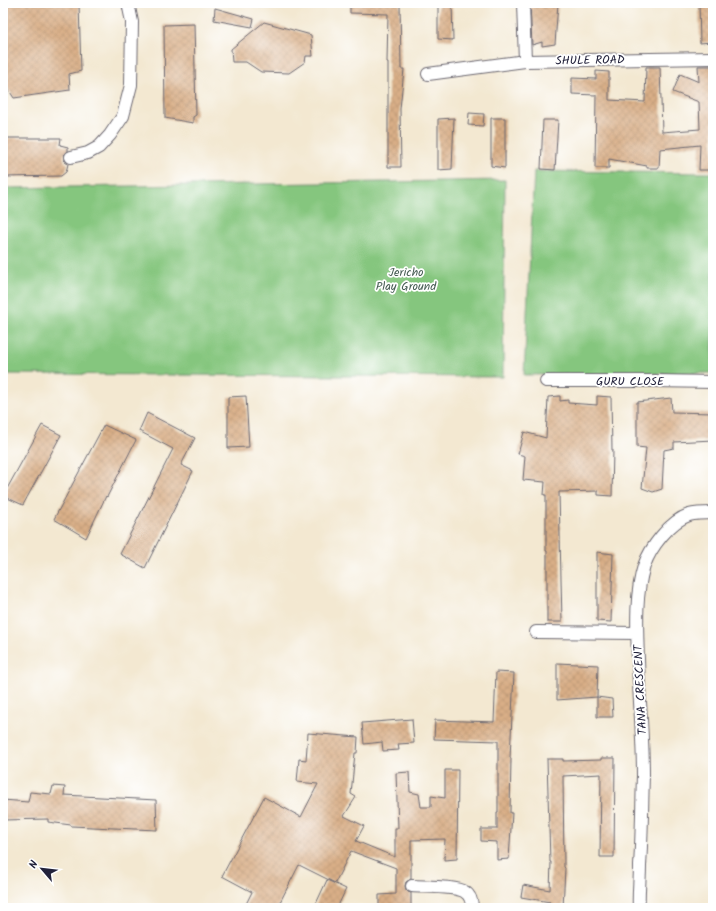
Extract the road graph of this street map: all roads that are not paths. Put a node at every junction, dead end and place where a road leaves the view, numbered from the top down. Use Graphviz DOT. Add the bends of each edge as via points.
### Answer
graph roads {
  1 [pos="128,3"];
  2 [pos="523,3"];
  3 [pos="713,58"];
  4 [pos="526,61"];
  5 [pos="428,74"];
  6 [pos="71,157"];
  7 [pos="546,381"];
  8 [pos="713,382"];
  9 [pos="713,513"];
  10 [pos="536,632"];
  11 [pos="637,633"];
  12 [pos="412,886"];
  13 [pos="472,908"];
  14 [pos="639,908"];
  1 -- 6 [label="street" via="132,22 131,85 123,116 99,147"];
  2 -- 4 [label="street"];
  3 -- 4 [label="street, SHULE ROAD"];
  4 -- 5 [label="street, SHULE ROAD"];
  7 -- 8 [label="street, GURU CLOSE"];
  9 -- 11 [label="street, TANA CRESCENT" via="689,515 679,520 657,541 644,566 638,602"];
  10 -- 11 [label="street"];
  11 -- 14 [label="street, TANA CRESCENT" via="642,738"];
  12 -- 13 [label="street" via="459,889 466,892 472,902"];
}
